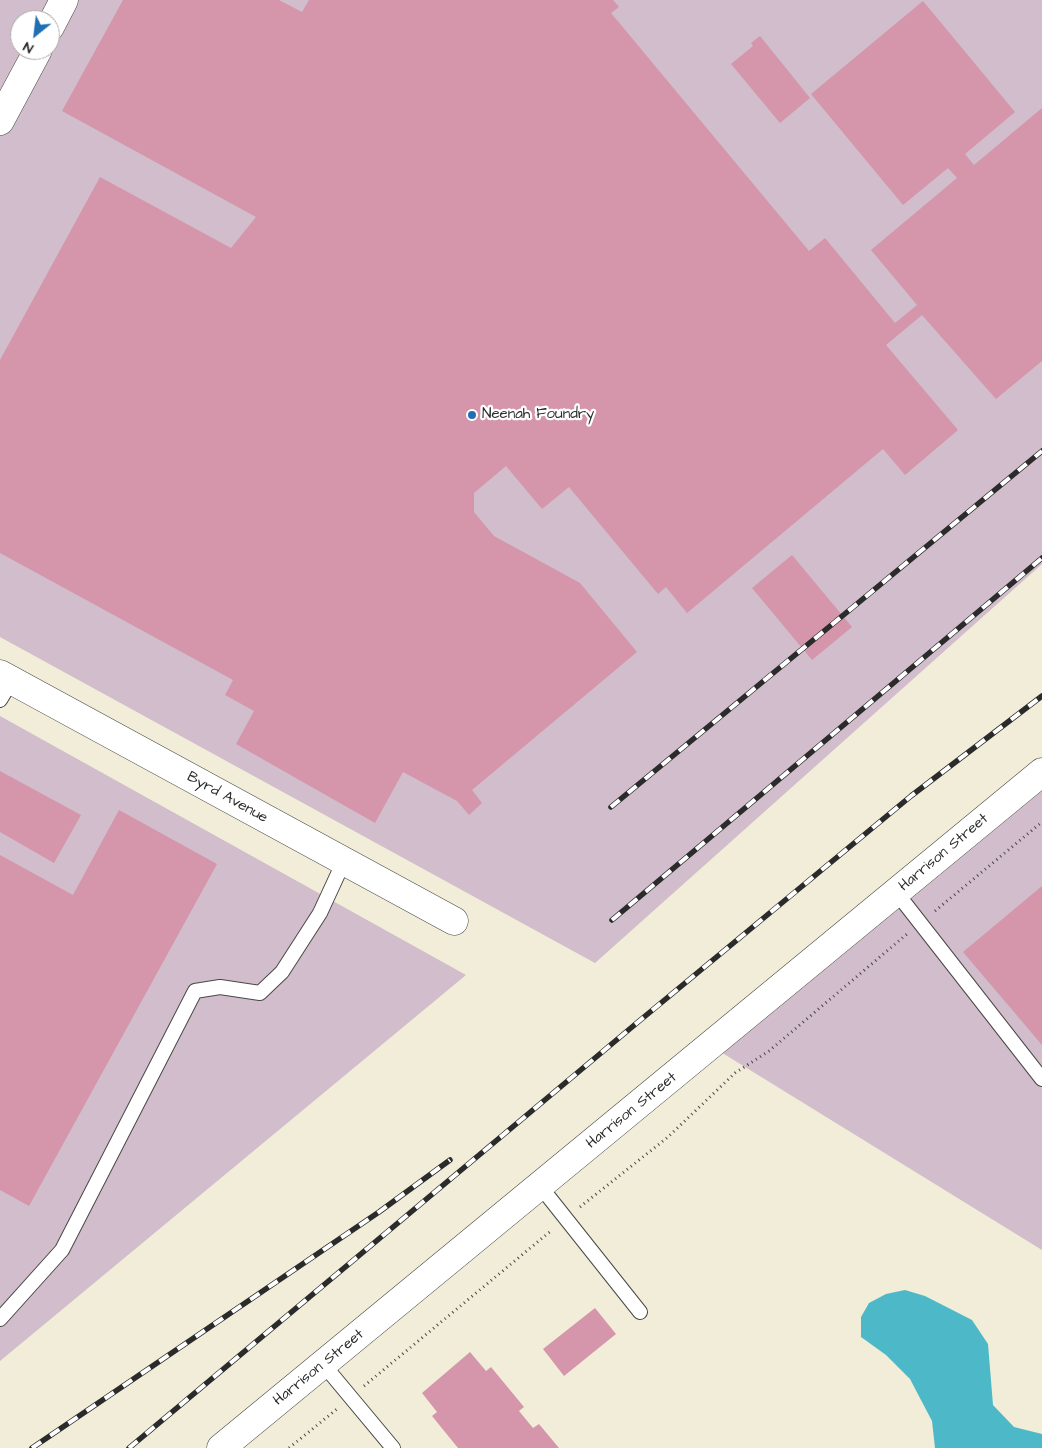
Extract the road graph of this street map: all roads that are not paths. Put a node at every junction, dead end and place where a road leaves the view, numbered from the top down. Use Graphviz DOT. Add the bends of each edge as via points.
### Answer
graph roads {
  1 [pos="33,60"];
  2 [pos="0,121"];
  3 [pos="4,685"];
  4 [pos="1042,772"];
  5 [pos="344,861"];
  6 [pos="896,892"];
  7 [pos="454,921"];
  8 [pos="1042,1080"];
  9 [pos="540,1186"];
  10 [pos="640,1312"];
  11 [pos="0,1319"];
  12 [pos="323,1364"];
  13 [pos="221,1448"];
  14 [pos="393,1448"];
  1 -- 2 [label="main road"];
  3 -- 5 [label="main road, Byrd Avenue"];
  4 -- 6 [label="main road, Harrison Street"];
  5 -- 7 [label="main road, Byrd Avenue"];
  5 -- 11 [label="lane" via="320,913 282,972 260,993 220,987 195,991 62,1250"];
  6 -- 8 [label="lane"];
  6 -- 9 [label="main road, Harrison Street"];
  9 -- 10 [label="lane"];
  9 -- 12 [label="main road, Harrison Street"];
  12 -- 13 [label="main road, Harrison Street"];
  12 -- 14 [label="lane"];
}
